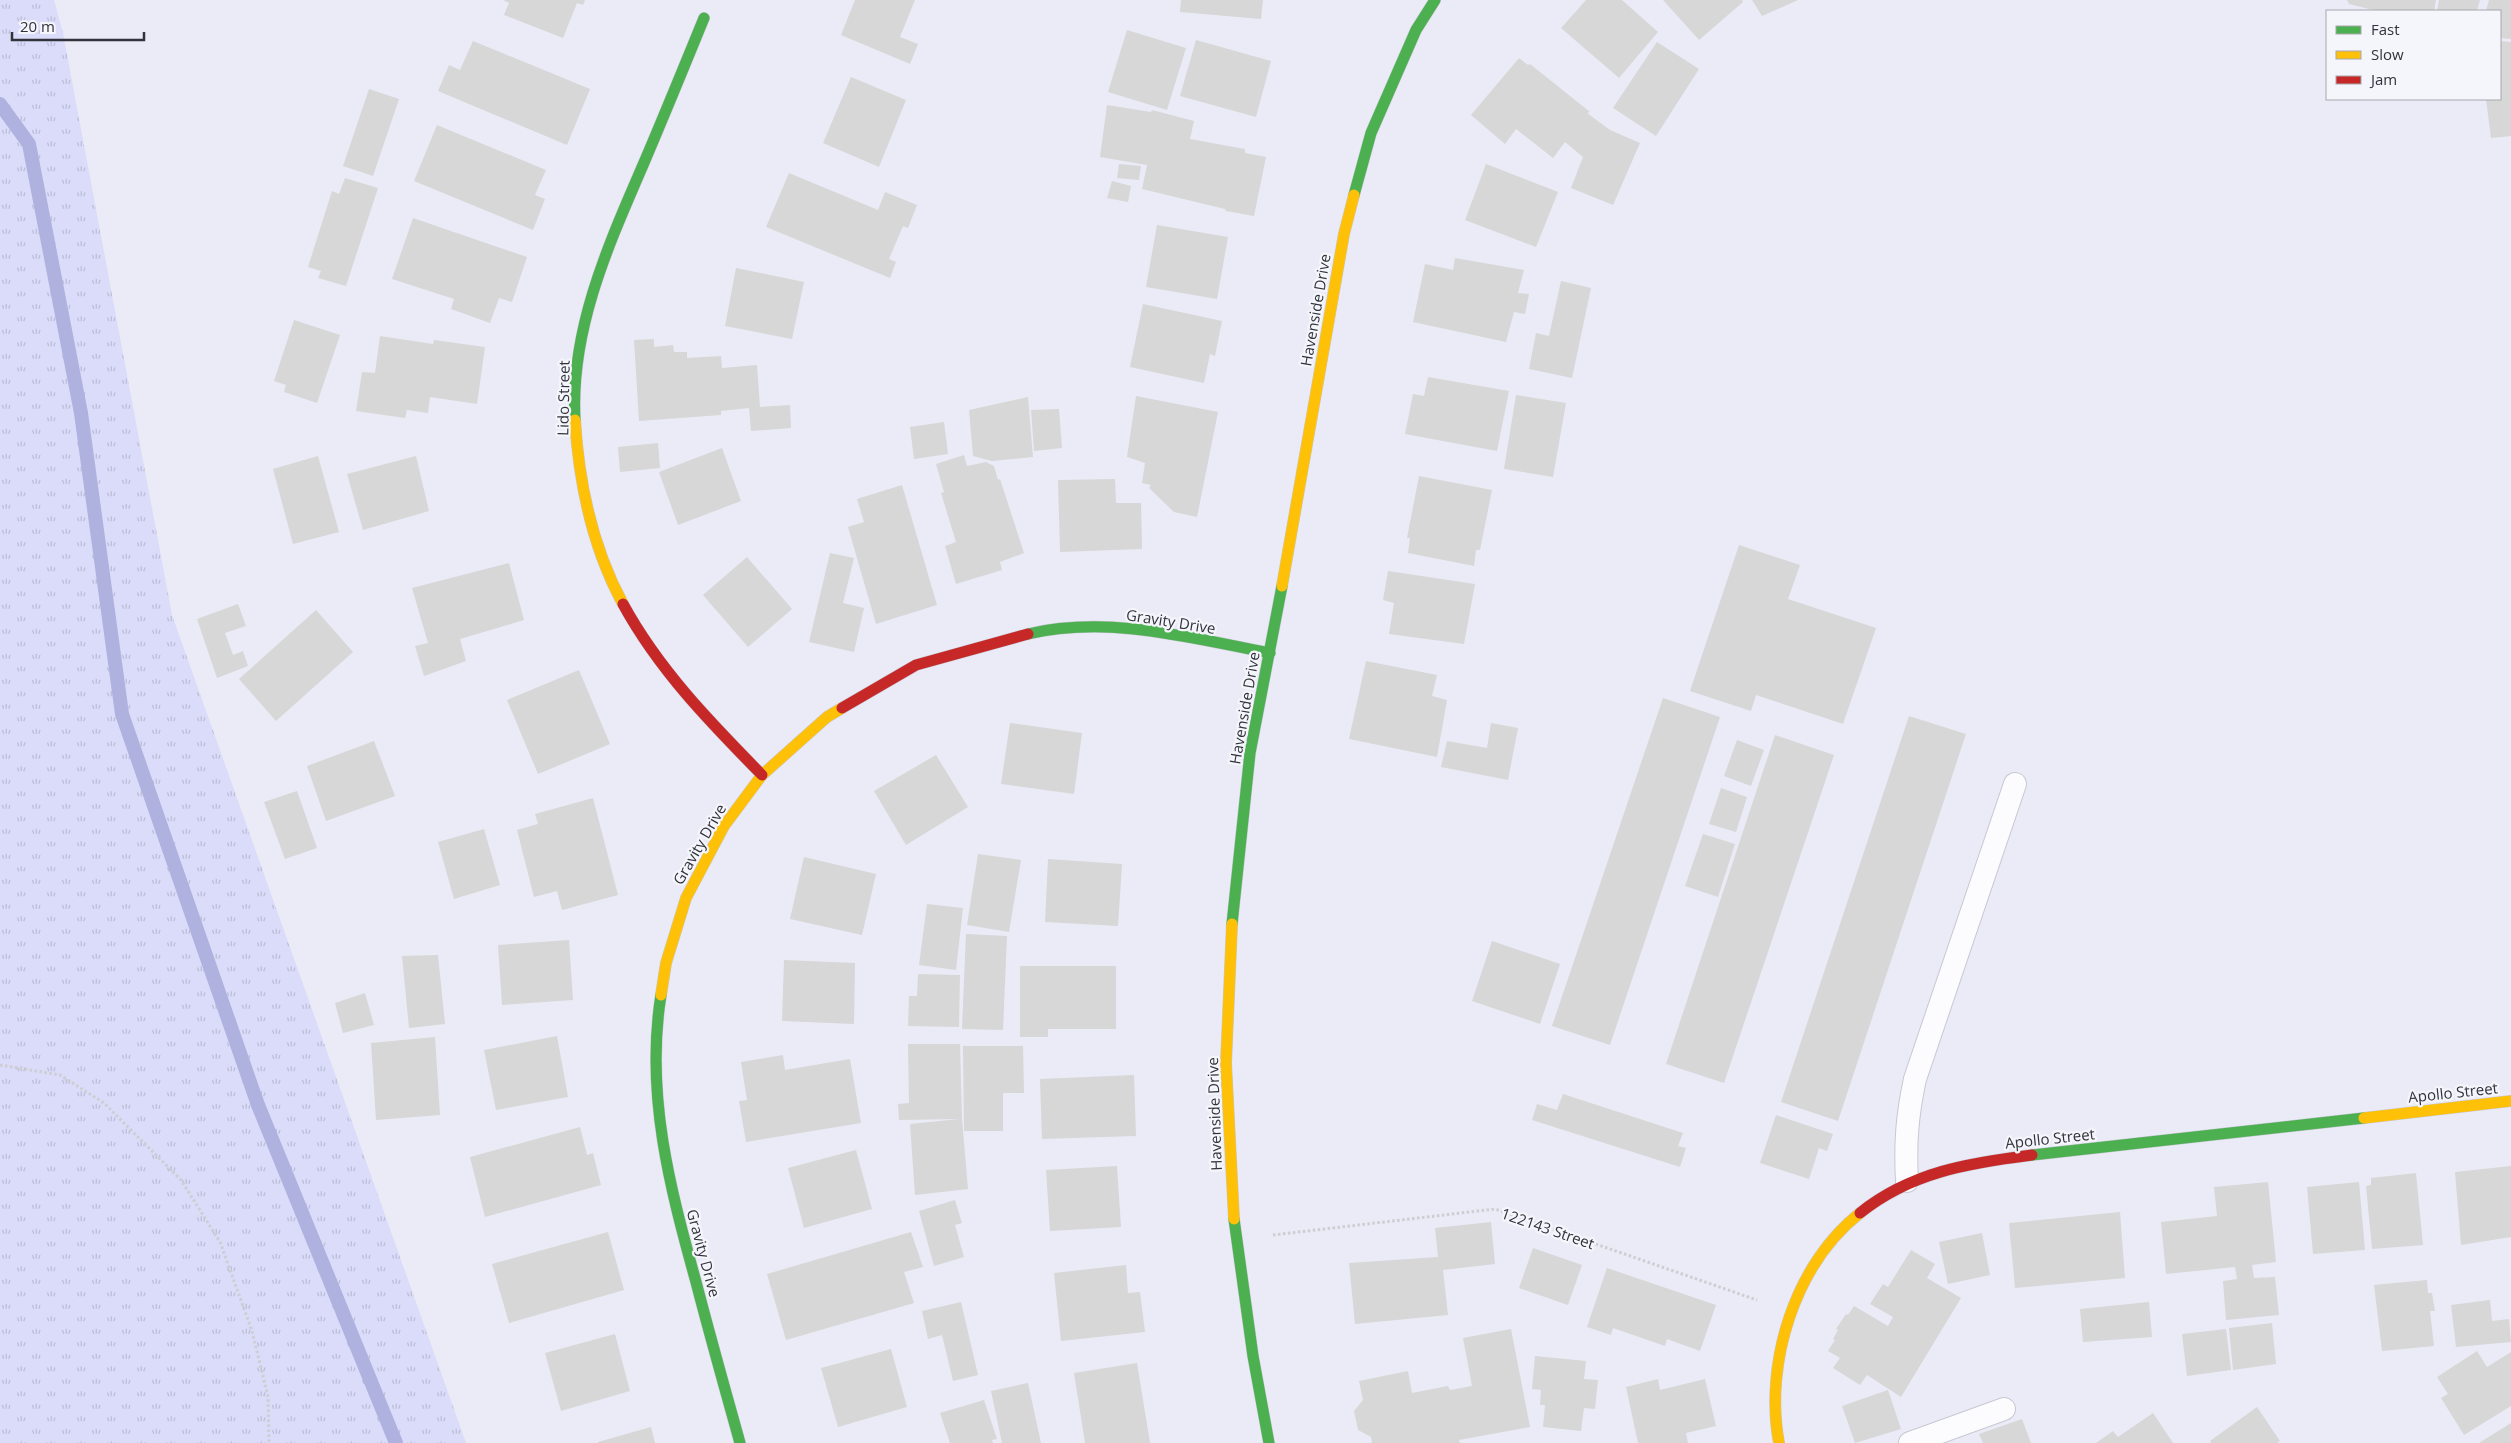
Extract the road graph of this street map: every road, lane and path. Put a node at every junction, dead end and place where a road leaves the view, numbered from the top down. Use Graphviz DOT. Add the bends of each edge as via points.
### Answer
graph roads {
  1 [pos="1435,0"];
  2 [pos="704,18"];
  3 [pos="1270,653"];
  4 [pos="762,775"];
  5 [pos="2015,784"];
  6 [pos="0,1066"];
  7 [pos="2511,1101"];
  8 [pos="1906,1181"];
  9 [pos="1236,1239"];
  10 [pos="1791,1312"];
  11 [pos="2004,1409"];
  12 [pos="269,1443"];
  13 [pos="740,1443"];
  14 [pos="1269,1443"];
  15 [pos="1779,1443"];
  16 [pos="1910,1443"];
  1 -- 3 [label="street, Havenside Drive" via="1416,30 1371,133 1344,234"];
  2 -- 4 [label="street, Lido Street" via="602,264 580,344 574,422 583,500 606,568 634,624 673,678"];
  3 -- 4 [label="street, Gravity Drive" via="1138,628 1040,630 916,665 827,717"];
  3 -- 9 [label="street, Havenside Drive" via="1250,753 1228,974 1226,1064"];
  4 -- 13 [label="street, Gravity Drive" via="724,826 686,898 666,963 656,1025 656,1089 661,1142 673,1200"];
  5 -- 8 [label="lane" via="1915,1079 1906,1128"];
  6 -- 12 [label="path" via="60,1075 104,1103 181,1180 220,1242 252,1331 268,1397"];
  7 -- 8 [label="street, Apollo Street" via="1974,1162 1944,1167"];
  8 -- 10 [label="street, Apollo Street" via="1882,1194 1839,1230 1810,1269"];
  9 -- 10 [label="path, 122143 Street" via="1494,1209"];
  9 -- 14 [label="street, Havenside Drive"];
  10 -- 15 [label="street, Apollo Street" via="1776,1372 1774,1422"];
  11 -- 16 [label="lane"];
}
